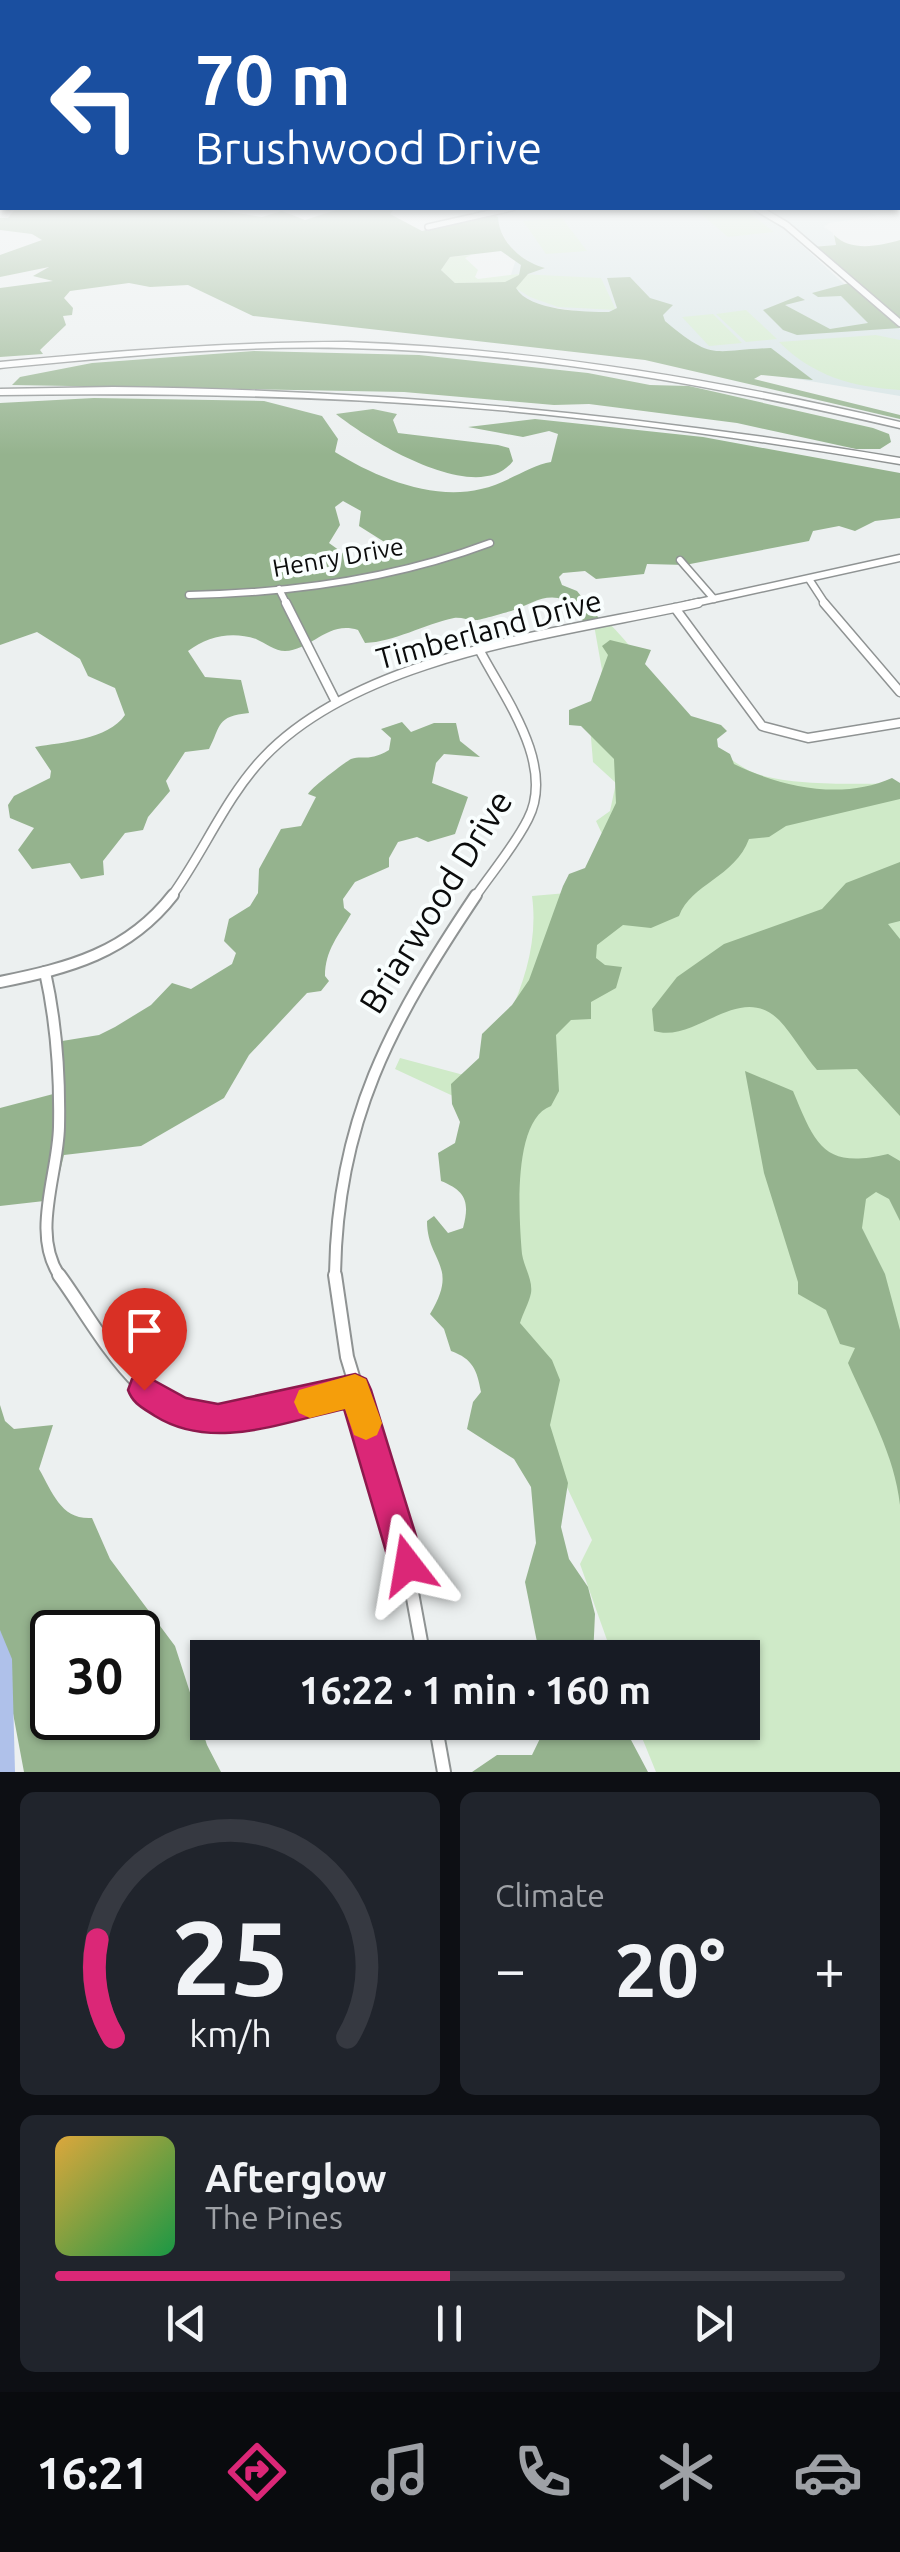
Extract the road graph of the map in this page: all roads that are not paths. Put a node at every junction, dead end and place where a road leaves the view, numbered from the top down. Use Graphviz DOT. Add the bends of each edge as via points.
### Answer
graph roads {
  1 [pos="860,290"];
  2 [pos="900,324"];
  3 [pos="0,364"];
  4 [pos="0,392"];
  5 [pos="900,425"];
  6 [pos="900,461"];
  7 [pos="490,544"];
  8 [pos="900,558"];
  9 [pos="680,560"];
  10 [pos="809,579"];
  11 [pos="280,589"];
  12 [pos="189,596"];
  13 [pos="714,599"];
  14 [pos="675,608"];
  15 [pos="480,651"];
  16 [pos="900,692"];
  17 [pos="336,702"];
  18 [pos="900,723"];
  19 [pos="45,972"];
  20 [pos="0,982"];
  21 [pos="355,1390"];
  22 [pos="421,1640"];
  23 [pos="438,1740"];
  24 [pos="444,1772"];
  1 -- 2 [label="main road"];
  3 -- 5 [label="highway" via="186,349 368,346 585,362"];
  4 -- 6 [label="highway" via="193,390 433,401 626,419"];
  7 -- 11 [label="street, Henry Drive" via="366,577"];
  8 -- 10 [label="street, Timberland Drive"];
  9 -- 13 [label="street"];
  10 -- 13 [label="street, Timberland Drive"];
  10 -- 16 [label="street"];
  11 -- 12 [label="street, Henry Drive"];
  11 -- 17 [label="street"];
  13 -- 14 [label="street, Timberland Drive"];
  14 -- 15 [label="street, Timberland Drive"];
  14 -- 18 [label="street" via="762,726 808,738"];
  15 -- 17 [label="street, Timberland Drive" via="393,675"];
  15 -- 21 [label="street, Briarwood Drive" via="534,766 537,798 399,1013 346,1149 335,1285"];
  17 -- 19 [label="street, Timberland Drive" via="252,770 141,931 94,957"];
  19 -- 20 [label="street, Timberland Drive"];
  19 -- 21 [label="street" via="58,1128 45,1242 56,1271 144,1390 181,1414 218,1420"];
  21 -- 22 [label="street, Briarwood Drive" via="402,1537"];
  23 -- 24 [label="street"];
}
